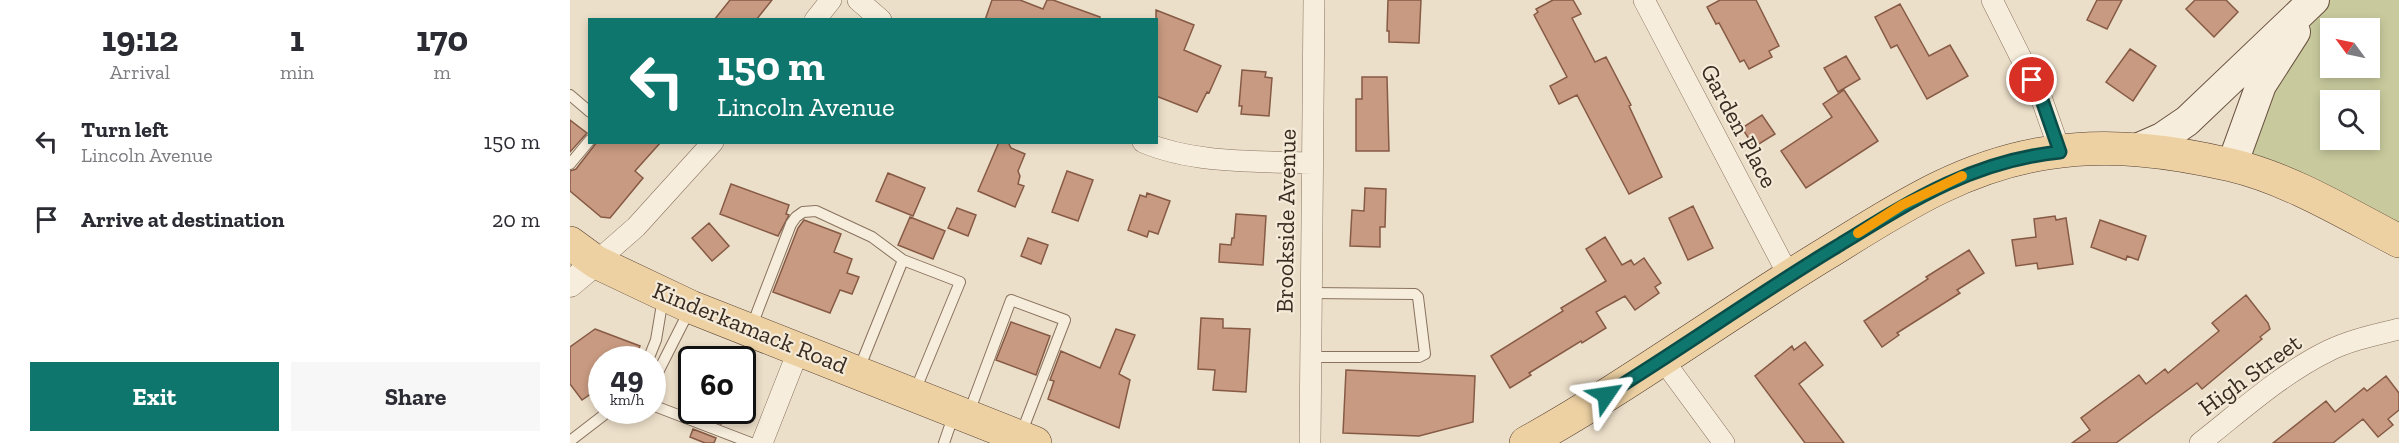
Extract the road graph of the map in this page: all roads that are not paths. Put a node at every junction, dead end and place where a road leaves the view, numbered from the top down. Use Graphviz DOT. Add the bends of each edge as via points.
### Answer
graph roads {
  1 [pos="831,0"];
  2 [pos="858,0"];
  3 [pos="1314,0"];
  4 [pos="1644,0"];
  5 [pos="1992,0"];
  6 [pos="2314,0"];
  7 [pos="2322,0"];
  8 [pos="817,18"];
  9 [pos="879,18"];
  10 [pos="570,95"];
  11 [pos="588,110"];
  12 [pos="588,142"];
  13 [pos="710,144"];
  14 [pos="1149,144"];
  15 [pos="2137,149"];
  16 [pos="2060,152"];
  17 [pos="1312,163"];
  18 [pos="570,164"];
  19 [pos="2232,165"];
  20 [pos="2399,241"];
  21 [pos="570,243"];
  22 [pos="903,260"];
  23 [pos="596,262"];
  24 [pos="1789,276"];
  25 [pos="570,284"];
  26 [pos="1310,294"];
  27 [pos="677,301"];
  28 [pos="2399,329"];
  29 [pos="750,330"];
  30 [pos="654,346"];
  31 [pos="663,346"];
  32 [pos="800,349"];
  33 [pos="1310,357"];
  34 [pos="1663,360"];
  35 [pos="858,372"];
  36 [pos="914,394"];
  37 [pos="666,410"];
  38 [pos="961,414"];
  39 [pos="592,424"];
  40 [pos="1028,440"];
  41 [pos="570,441"];
  42 [pos="751,443"];
  43 [pos="762,443"];
  44 [pos="944,443"];
  45 [pos="1310,443"];
  46 [pos="1526,443"];
  47 [pos="1724,443"];
  48 [pos="2200,443"];
  1 -- 8 [label="street"];
  2 -- 9 [label="street"];
  3 -- 17 [label="street, Brookside Avenue"];
  4 -- 24 [label="street, Garden Place"];
  5 -- 16 [label="street" via="2042,100"];
  6 -- 15 [label="main road" via="2187,121"];
  7 -- 19 [label="main road" via="2302,22 2261,85"];
  10 -- 11 [label="lane"];
  12 -- 18 [label="lane"];
  13 -- 23 [label="street" via="636,227"];
  14 -- 17 [label="street" via="1174,153"];
  15 -- 16 [label="main road" via="2109,147"];
  15 -- 19 [label="main road"];
  16 -- 24 [label="main road" via="1953,179 1902,205"];
  17 -- 26 [label="street, Brookside Avenue"];
  19 -- 20 [label="main road" via="2286,183"];
  21 -- 23 [label="main road, Kinderkamack Road"];
  22 -- 29 [label="lane" via="872,237 816,211 803,212 791,224"];
  22 -- 35 [label="lane"];
  22 -- 36 [label="lane" via="960,282"];
  23 -- 25 [label="street"];
  23 -- 27 [label="main road, Kinderkamack Road"];
  24 -- 34 [label="main road"];
  26 -- 33 [label="street, Brookside Avenue"];
  26 -- 33 [label="lane" via="1415,294 1425,354"];
  27 -- 29 [label="main road, Kinderkamack Road"];
  27 -- 30 [label="lane"];
  27 -- 31 [label="lane"];
  28 -- 48 [label="street, High Street" via="2362,337 2293,370"];
  29 -- 32 [label="main road, Kinderkamack Road"];
  32 -- 35 [label="main road, Kinderkamack Road"];
  32 -- 43 [label="street"];
  33 -- 45 [label="street, Brookside Avenue"];
  34 -- 46 [label="main road"];
  34 -- 47 [label="street"];
  35 -- 36 [label="main road, Kinderkamack Road"];
  36 -- 38 [label="main road, Kinderkamack Road"];
  37 -- 42 [label="lane"];
  38 -- 40 [label="main road, Kinderkamack Road"];
  38 -- 40 [label="lane" via="1011,300 1065,320"];
  38 -- 44 [label="lane"];
  39 -- 41 [label="lane"];
}
